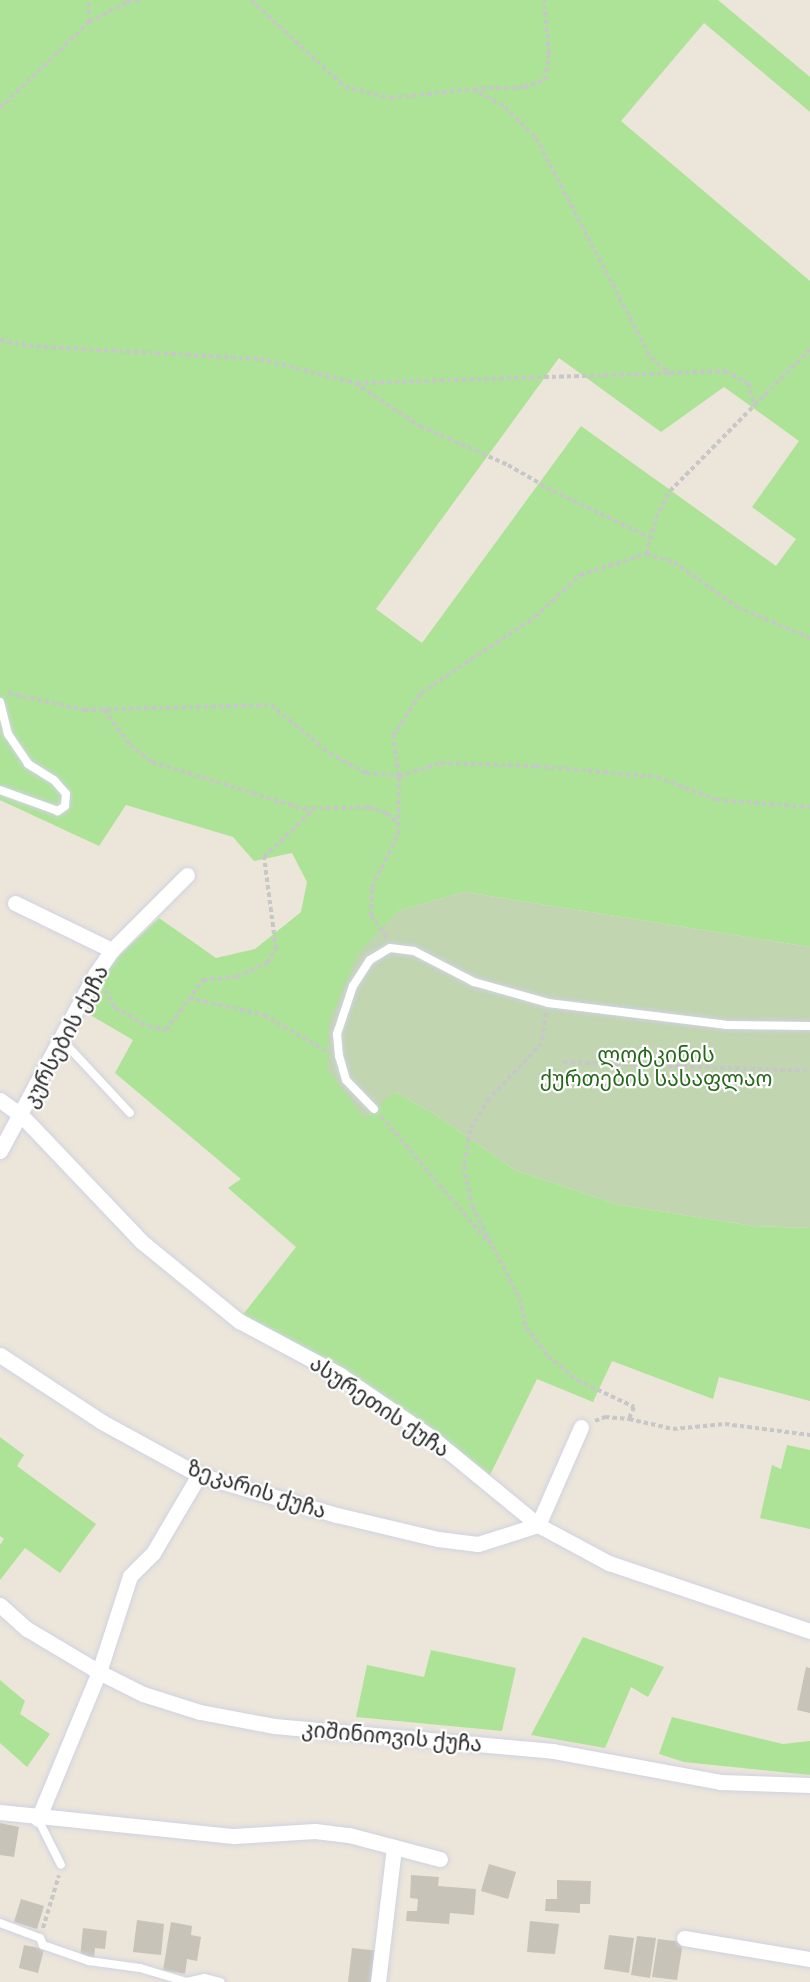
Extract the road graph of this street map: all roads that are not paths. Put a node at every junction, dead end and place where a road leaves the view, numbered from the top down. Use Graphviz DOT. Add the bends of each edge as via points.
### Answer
graph roads {
  1 [pos="0,702"];
  2 [pos="0,790"];
  3 [pos="187,875"];
  4 [pos="15,903"];
  5 [pos="112,950"];
  6 [pos="810,1026"];
  7 [pos="62,1039"];
  8 [pos="0,1100"];
  9 [pos="374,1109"];
  10 [pos="130,1113"];
  11 [pos="22,1116"];
  12 [pos="0,1152"];
  13 [pos="0,1355"];
  14 [pos="581,1427"];
  15 [pos="200,1475"];
  16 [pos="538,1526"];
  17 [pos="0,1605"];
  18 [pos="810,1631"];
  19 [pos="99,1672"];
  20 [pos="810,1785"];
  21 [pos="0,1812"];
  22 [pos="38,1819"];
  23 [pos="394,1847"];
  24 [pos="440,1859"];
  25 [pos="61,1865"];
  26 [pos="0,1923"];
  27 [pos="684,1938"];
  28 [pos="810,1959"];
  29 [pos="220,1982"];
  30 [pos="378,1982"];
  1 -- 2 [label="lane" via="8,734 28,764 54,780 66,794 65,806 57,811"];
  3 -- 5 [label="street, კურსების ქუჩა"];
  4 -- 5 [label="street"];
  5 -- 7 [label="street, კურსების ქუჩა"];
  6 -- 9 [label="lane" via="726,1025 548,1003 474,982 414,951 390,948 370,960 353,986 337,1034 346,1080"];
  7 -- 10 [label="lane"];
  7 -- 11 [label="street, კურსების ქუჩა"];
  8 -- 11 [label="street, ასურეთის ქუჩა"];
  11 -- 12 [label="street, კურსების ქუჩა"];
  11 -- 16 [label="street, ასურეთის ქუჩა" via="142,1242 239,1322 340,1375 422,1431"];
  13 -- 15 [label="street, ზეკარის ქუჩა" via="102,1422"];
  14 -- 16 [label="street"];
  15 -- 16 [label="street, ზეკარის ქუჩა" via="337,1515 438,1539 478,1544"];
  15 -- 19 [label="street" via="153,1553 129,1576"];
  16 -- 18 [label="street, ასურეთის ქუჩა" via="609,1563"];
  17 -- 19 [label="street, კიშინიოვის ქუჩა" via="27,1629"];
  19 -- 20 [label="street, კიშინიოვის ქუჩა" via="143,1694 200,1712 274,1726 553,1751 720,1782"];
  19 -- 22 [label="street"];
  21 -- 22 [label="street"];
  22 -- 23 [label="street" via="234,1836 315,1831 349,1834"];
  22 -- 25 [label="lane"];
  23 -- 24 [label="street"];
  23 -- 30 [label="street"];
  26 -- 29 [label="lane" via="40,1938 43,1945 89,1961 140,1968 187,1982 205,1978"];
  27 -- 28 [label="street"];
}
